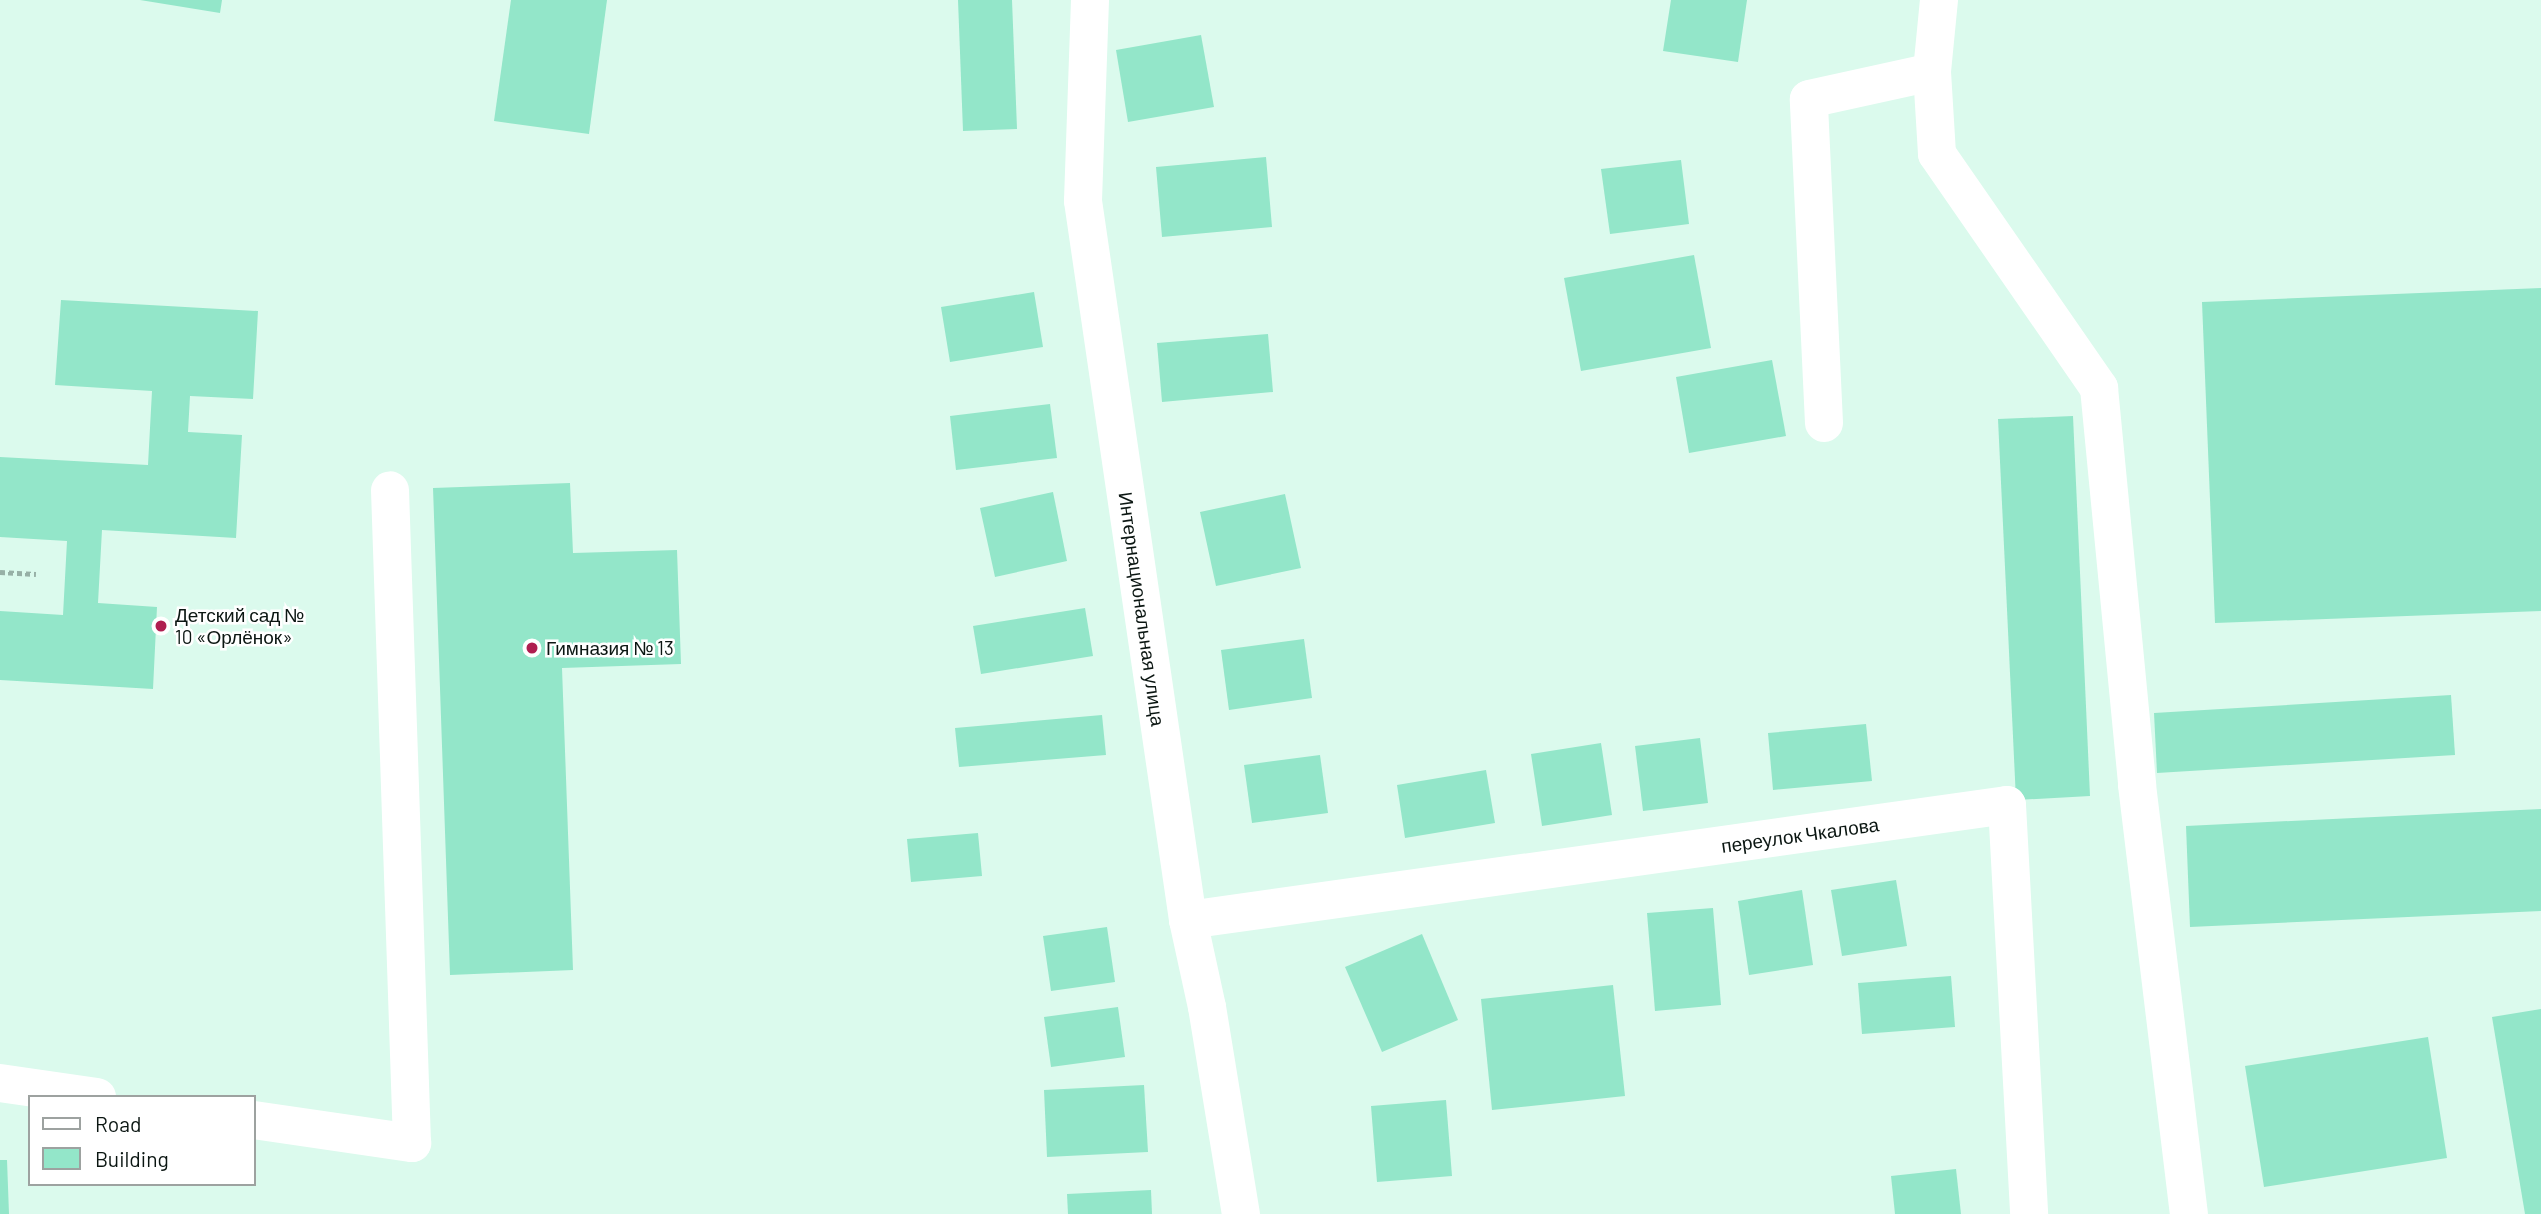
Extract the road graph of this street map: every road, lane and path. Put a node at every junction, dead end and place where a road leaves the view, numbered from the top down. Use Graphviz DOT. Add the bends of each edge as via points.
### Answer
graph roads {
  1 [pos="1090,0"];
  2 [pos="1939,0"];
  3 [pos="1932,72"];
  4 [pos="1824,423"];
  5 [pos="390,491"];
  6 [pos="0,572"];
  7 [pos="36,574"];
  8 [pos="1188,920"];
  9 [pos="0,1083"];
  10 [pos="83,1095"];
  11 [pos="256,1120"];
  12 [pos="1241,1214"];
  13 [pos="2029,1214"];
  14 [pos="2189,1214"];
  1 -- 8 [label="street, Интернациональная улица" via="1083,201"];
  2 -- 3 [label="street"];
  3 -- 4 [label="street" via="1809,99"];
  3 -- 14 [label="street" via="1937,154 2099,388 2137,785"];
  5 -- 11 [label="street" via="412,1143"];
  6 -- 7 [label="path"];
  8 -- 12 [label="street, Интернациональная улица"];
  8 -- 13 [label="street, переулок Чкалова" via="2007,806"];
  9 -- 10 [label="street"];
}
